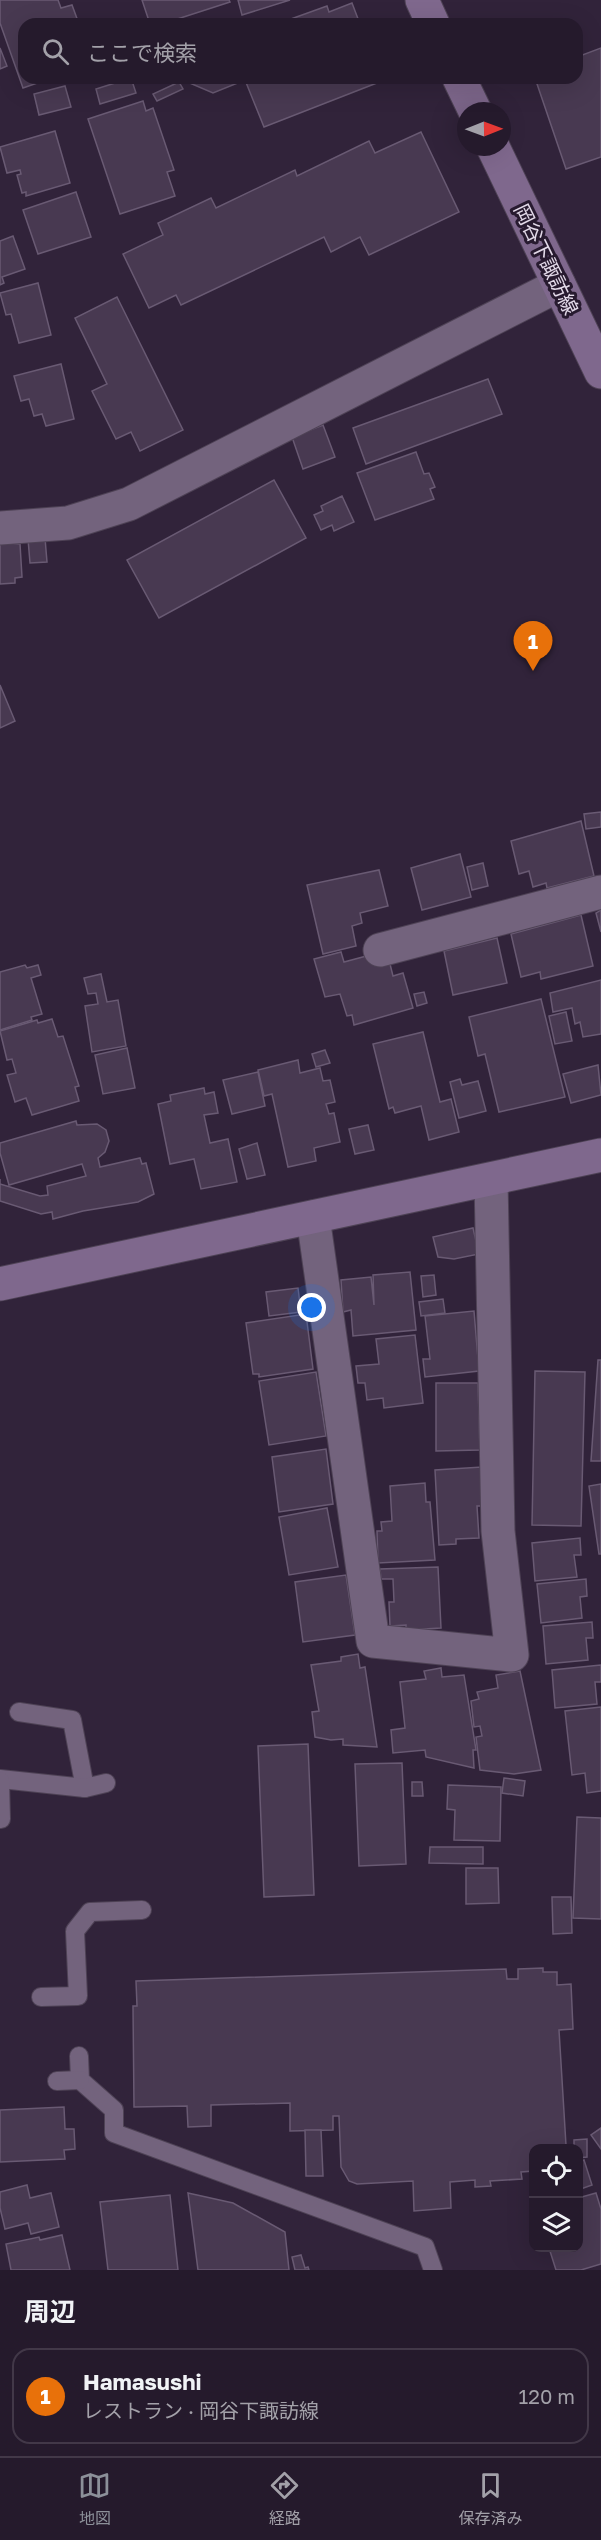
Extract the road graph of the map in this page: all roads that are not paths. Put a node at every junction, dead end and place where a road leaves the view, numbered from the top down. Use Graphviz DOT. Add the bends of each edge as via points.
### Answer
graph roads {
  1 [pos="422,0"];
  2 [pos="430,18"];
  3 [pos="462,84"];
  4 [pos="471,102"];
  5 [pos="497,156"];
  6 [pos="559,285"];
  7 [pos="601,372"];
  8 [pos="0,528"];
  9 [pos="601,892"];
  10 [pos="380,950"];
  11 [pos="601,1155"];
  12 [pos="491,1180"];
  13 [pos="313,1217"];
  14 [pos="0,1284"];
  15 [pos="19,1712"];
  16 [pos="0,1780"];
  17 [pos="106,1783"];
  18 [pos="86,1788"];
  19 [pos="1,1819"];
  20 [pos="142,1910"];
  21 [pos="41,1997"];
  22 [pos="79,2056"];
  23 [pos="80,2080"];
  24 [pos="57,2081"];
  25 [pos="433,2270"];
  1 -- 2 [label="street"];
  3 -- 4 [label="street"];
  5 -- 6 [label="street, 岡谷下諏訪線"];
  6 -- 7 [label="street, 岡谷下諏訪線"];
  6 -- 8 [label="street" via="129,504 68,522"];
  9 -- 10 [label="street"];
  11 -- 12 [label="street"];
  12 -- 13 [label="street"];
  12 -- 13 [label="street" via="498,1531 512,1655 373,1641"];
  13 -- 14 [label="street"];
  15 -- 18 [label="lane" via="72,1720"];
  16 -- 18 [label="lane"];
  16 -- 19 [label="lane"];
  17 -- 18 [label="lane"];
  20 -- 21 [label="lane" via="90,1912 75,1931 78,1996"];
  22 -- 23 [label="lane"];
  23 -- 24 [label="lane"];
  23 -- 25 [label="lane" via="114,2110 114,2133 425,2247"];
}
